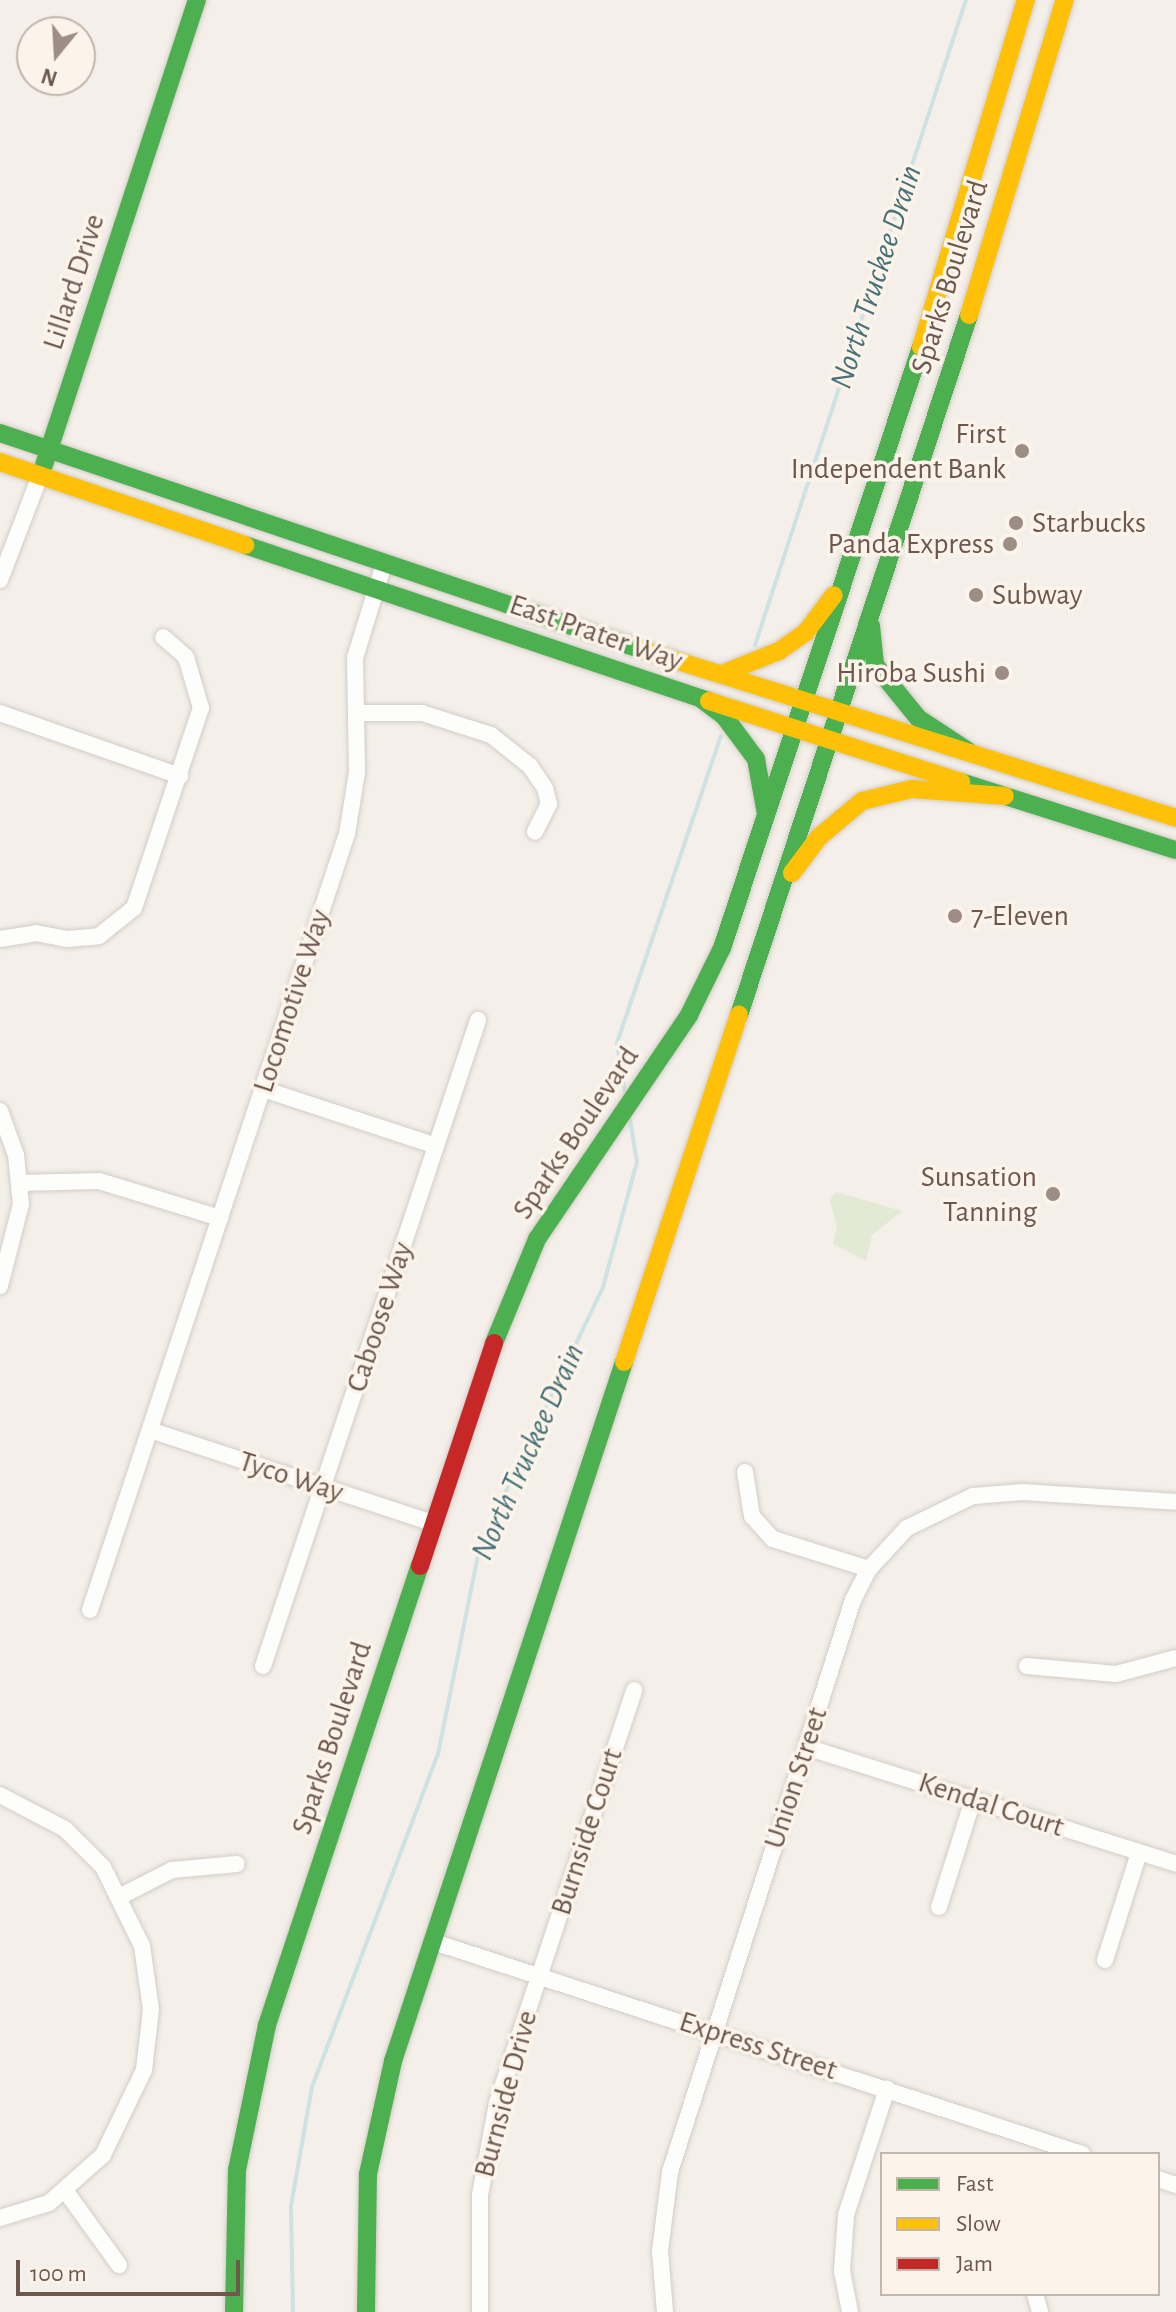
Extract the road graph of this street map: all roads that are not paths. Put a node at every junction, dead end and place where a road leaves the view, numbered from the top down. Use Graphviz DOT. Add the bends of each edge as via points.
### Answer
graph roads {
  1 [pos="197,0"];
  2 [pos="1026,0"];
  3 [pos="1065,0"];
  4 [pos="942,278"];
  5 [pos="0,433"];
  6 [pos="49,449"];
  7 [pos="922,458"];
  8 [pos="0,462"];
  9 [pos="40,476"];
  10 [pos="384,564"];
  11 [pos="852,565"];
  12 [pos="0,580"];
  13 [pos="375,588"];
  14 [pos="873,604"];
  15 [pos="163,637"];
  16 [pos="724,673"];
  17 [pos="700,698"];
  18 [pos="807,699"];
  19 [pos="838,709"];
  20 [pos="0,713"];
  21 [pos="356,713"];
  22 [pos="797,731"];
  23 [pos="828,740"];
  24 [pos="968,751"];
  25 [pos="180,776"];
  26 [pos="1005,796"];
  27 [pos="1176,818"];
  28 [pos="766,824"];
  29 [pos="535,832"];
  30 [pos="1176,850"];
  31 [pos="778,893"];
  32 [pos="0,939"];
  33 [pos="478,1020"];
  34 [pos="263,1089"];
  35 [pos="0,1111"];
  36 [pos="436,1146"];
  37 [pos="21,1183"];
  38 [pos="220,1218"];
  39 [pos="0,1286"];
  40 [pos="150,1430"];
  41 [pos="745,1472"];
  42 [pos="323,1487"];
  43 [pos="1176,1502"];
  44 [pos="433,1523"];
  45 [pos="869,1569"];
  46 [pos="90,1610"];
  47 [pos="1176,1658"];
  48 [pos="263,1666"];
  49 [pos="1027,1666"];
  50 [pos="634,1690"];
  51 [pos="806,1747"];
  52 [pos="0,1795"];
  53 [pos="973,1800"];
  54 [pos="1139,1853"];
  55 [pos="237,1864"];
  56 [pos="1176,1864"];
  57 [pos="121,1896"];
  58 [pos="939,1907"];
  59 [pos="434,1942"];
  60 [pos="1105,1960"];
  61 [pos="540,1974"];
  62 [pos="715,2032"];
  63 [pos="887,2089"];
  64 [pos="1058,2150"];
  65 [pos="67,2193"];
  66 [pos="0,2218"];
  67 [pos="119,2265"];
  68 [pos="234,2312"];
  69 [pos="366,2312"];
  70 [pos="480,2312"];
  71 [pos="665,2312"];
  72 [pos="850,2312"];
  1 -- 6 [label="main road, Lillard Drive"];
  2 -- 4 [label="main road, Sparks Boulevard"];
  3 -- 7 [label="main road, Sparks Boulevard"];
  4 -- 7 [label="main road" via="940,342 913,439"];
  4 -- 11 [label="main road, Sparks Boulevard"];
  5 -- 6 [label="main road, East Prater Way"];
  6 -- 9 [label="main road, Lillard Drive"];
  6 -- 10 [label="main road, East Prater Way"];
  7 -- 14 [label="main road, Sparks Boulevard"];
  8 -- 9 [label="main road, East Prater Way"];
  9 -- 12 [label="street, Lillard Drive"];
  9 -- 13 [label="main road, East Prater Way"];
  10 -- 13 [label="street, Locomotive Way"];
  10 -- 16 [label="main road, East Prater Way"];
  11 -- 16 [label="main road" via="806,632 779,651"];
  11 -- 18 [label="main road, Sparks Boulevard"];
  13 -- 17 [label="main road, East Prater Way"];
  13 -- 21 [label="street, Locomotive Way" via="357,647"];
  14 -- 19 [label="main road, Sparks Boulevard"];
  14 -- 24 [label="main road" via="875,665 918,718"];
  15 -- 25 [label="street" via="186,657 200,692"];
  16 -- 18 [label="main road, East Prater Way"];
  17 -- 22 [label="main road, East Prater Way"];
  17 -- 28 [label="main road" via="724,716 756,759"];
  18 -- 19 [label="main road, East Prater Way"];
  18 -- 22 [label="main road, Sparks Boulevard"];
  19 -- 23 [label="main road, Sparks Boulevard"];
  19 -- 24 [label="main road, East Prater Way"];
  20 -- 25 [label="street"];
  21 -- 29 [label="street" via="422,713 491,735 530,766 545,788 549,804"];
  21 -- 34 [label="street, Locomotive Way" via="357,772 347,834"];
  22 -- 23 [label="main road, East Prater Way"];
  22 -- 28 [label="main road, Sparks Boulevard"];
  23 -- 26 [label="main road, East Prater Way"];
  23 -- 31 [label="main road, Sparks Boulevard"];
  24 -- 27 [label="main road, East Prater Way"];
  25 -- 32 [label="street" via="141,893 124,920 83,940 36,933"];
  26 -- 30 [label="main road, East Prater Way"];
  26 -- 31 [label="main road" via="912,789 862,801 819,837"];
  28 -- 44 [label="main road, Sparks Boulevard" via="722,948 666,1049 602,1135 516,1284"];
  31 -- 59 [label="main road, Sparks Boulevard"];
  33 -- 36 [label="street, Caboose Way"];
  34 -- 36 [label="street"];
  34 -- 38 [label="street, Locomotive Way"];
  35 -- 37 [label="street"];
  36 -- 42 [label="street, Caboose Way"];
  37 -- 38 [label="street" via="99,1181"];
  37 -- 39 [label="street" via="18,1231"];
  38 -- 40 [label="street, Locomotive Way"];
  40 -- 42 [label="street, Tyco Way"];
  40 -- 46 [label="street, Locomotive Way"];
  41 -- 45 [label="street" via="752,1516 773,1539"];
  42 -- 44 [label="street, Tyco Way"];
  42 -- 48 [label="street, Caboose Way"];
  43 -- 45 [label="street, Union Street" via="1023,1492 973,1496 907,1528"];
  44 -- 68 [label="main road, Sparks Boulevard" via="252,2084 237,2170"];
  45 -- 51 [label="street, Union Street"];
  47 -- 49 [label="street" via="1116,1674"];
  50 -- 61 [label="street, Burnside Court"];
  51 -- 53 [label="street, Kendal Court"];
  51 -- 62 [label="street, Union Street"];
  52 -- 57 [label="street" via="65,1829"];
  53 -- 54 [label="street, Kendal Court"];
  53 -- 58 [label="street"];
  54 -- 56 [label="street, Kendal Court"];
  54 -- 60 [label="street"];
  55 -- 57 [label="street" via="172,1870"];
  57 -- 65 [label="street" via="148,1976 144,2070 118,2133"];
  59 -- 61 [label="street, Express Street"];
  59 -- 69 [label="main road, Sparks Boulevard" via="376,2131 364,2233"];
  61 -- 62 [label="street, Express Street"];
  61 -- 70 [label="street, Burnside Drive" via="486,2150 476,2247"];
  62 -- 63 [label="street, Express Street"];
  62 -- 71 [label="street, Union Street" via="668,2186 660,2251"];
  63 -- 64 [label="street, Express Street"];
  63 -- 72 [label="street" via="846,2215 842,2271"];
  65 -- 66 [label="street" via="28,2212"];
  65 -- 67 [label="street"];
}
